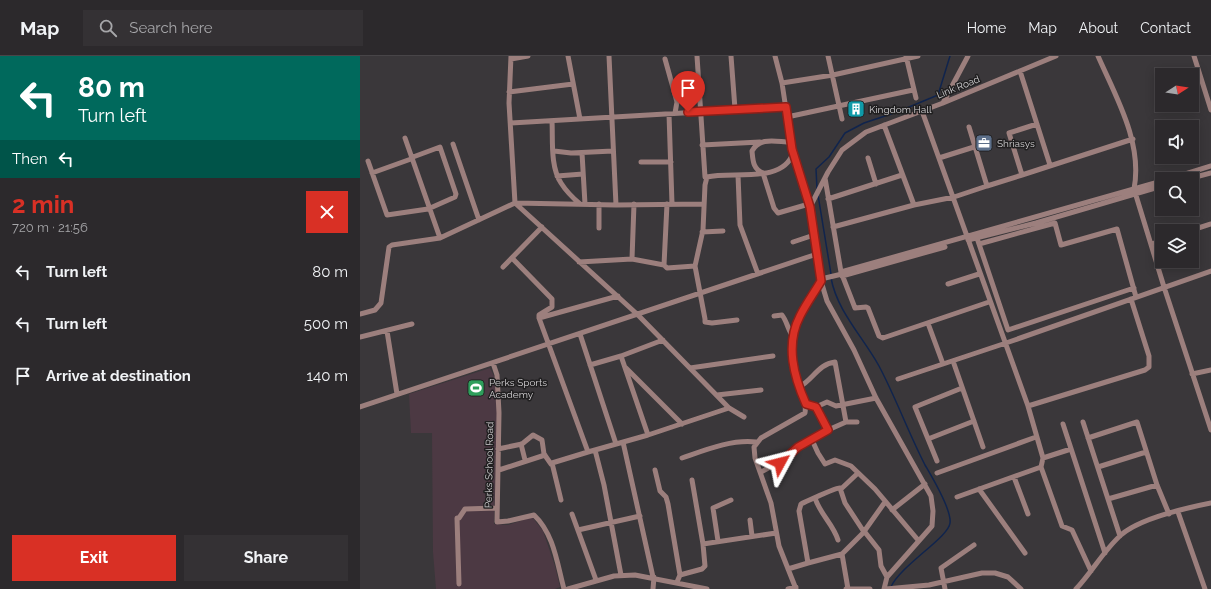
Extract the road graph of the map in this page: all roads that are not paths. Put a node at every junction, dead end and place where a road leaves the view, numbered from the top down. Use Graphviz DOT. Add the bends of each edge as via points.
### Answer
graph roads {
  1 [pos="528,56"];
  2 [pos="568,56"];
  3 [pos="609,56"];
  4 [pos="697,56"];
  5 [pos="731,56"];
  6 [pos="775,56"];
  7 [pos="828,56"];
  8 [pos="918,56"];
  9 [pos="968,56"];
  10 [pos="1056,56"];
  11 [pos="1098,56"];
  12 [pos="1194,56"];
  13 [pos="511,57"];
  14 [pos="906,58"];
  15 [pos="666,59"];
  16 [pos="1020,71"];
  17 [pos="833,75"];
  18 [pos="782,83"];
  19 [pos="573,84"];
  20 [pos="913,90"];
  21 [pos="510,92"];
  22 [pos="916,98"];
  23 [pos="943,103"];
  24 [pos="839,106"];
  25 [pos="786,107"];
  26 [pos="735,109"];
  27 [pos="1211,110"];
  28 [pos="701,111"];
  29 [pos="922,111"];
  30 [pos="675,113"];
  31 [pos="669,114"];
  32 [pos="787,117"];
  33 [pos="611,118"];
  34 [pos="842,119"];
  35 [pos="580,120"];
  36 [pos="552,121"];
  37 [pos="511,123"];
  38 [pos="1037,124"];
  39 [pos="884,126"];
  40 [pos="969,128"];
  41 [pos="405,138"];
  42 [pos="1133,139"];
  43 [pos="760,142"];
  44 [pos="791,142"];
  45 [pos="452,144"];
  46 [pos="702,145"];
  47 [pos="974,147"];
  48 [pos="554,151"];
  49 [pos="613,151"];
  50 [pos="582,153"];
  51 [pos="794,153"];
  52 [pos="412,158"];
  53 [pos="868,158"];
  54 [pos="939,158"];
  55 [pos="368,161"];
  56 [pos="641,162"];
  57 [pos="671,162"];
  58 [pos="1050,166"];
  59 [pos="1211,166"];
  60 [pos="1192,172"];
  61 [pos="372,173"];
  62 [pos="763,173"];
  63 [pos="1211,173"];
  64 [pos="583,174"];
  65 [pos="738,175"];
  66 [pos="902,175"];
  67 [pos="1022,175"];
  68 [pos="557,176"];
  69 [pos="1199,176"];
  70 [pos="707,178"];
  71 [pos="825,178"];
  72 [pos="876,184"];
  73 [pos="1155,184"];
  74 [pos="987,186"];
  75 [pos="1155,187"];
  76 [pos="1135,191"];
  77 [pos="954,197"];
  78 [pos="828,199"];
  79 [pos="515,203"];
  80 [pos="582,204"];
  81 [pos="599,204"];
  82 [pos="634,204"];
  83 [pos="669,204"];
  84 [pos="704,204"];
  85 [pos="810,204"];
  86 [pos="914,204"];
  87 [pos="616,205"];
  88 [pos="428,209"];
  89 [pos="479,220"];
  90 [pos="1211,224"];
  91 [pos="542,227"];
  92 [pos="833,227"];
  93 [pos="599,228"];
  94 [pos="1199,228"];
  95 [pos="723,231"];
  96 [pos="702,232"];
  97 [pos="814,236"];
  98 [pos="440,238"];
  99 [pos="977,238"];
  100 [pos="968,239"];
  101 [pos="793,242"];
  102 [pos="1155,243"];
  103 [pos="979,244"];
  104 [pos="1152,244"];
  105 [pos="817,254"];
  106 [pos="512,258"];
  107 [pos="632,259"];
  108 [pos="579,262"];
  109 [pos="664,265"];
  110 [pos="695,266"];
  111 [pos="503,267"];
  112 [pos="1211,271"];
  113 [pos="758,274"];
  114 [pos="842,274"];
  115 [pos="979,274"];
  116 [pos="821,280"];
  117 [pos="948,284"];
  118 [pos="1164,287"];
  119 [pos="1134,288"];
  120 [pos="700,294"];
  121 [pos="618,296"];
  122 [pos="1136,297"];
  123 [pos="1130,299"];
  124 [pos="989,302"];
  125 [pos="360,314"];
  126 [pos="638,315"];
  127 [pos="774,316"];
  128 [pos="538,318"];
  129 [pos="737,320"];
  130 [pos="412,324"];
  131 [pos="929,326"];
  132 [pos="387,331"];
  133 [pos="580,334"];
  134 [pos="360,337"];
  135 [pos="794,338"];
  136 [pos="663,340"];
  137 [pos="1006,343"];
  138 [pos="547,345"];
  139 [pos="621,356"];
  140 [pos="773,356"];
  141 [pos="953,361"];
  142 [pos="493,363"];
  143 [pos="943,364"];
  144 [pos="590,366"];
  145 [pos="625,367"];
  146 [pos="690,368"];
  147 [pos="1211,370"];
  148 [pos="1192,374"];
  149 [pos="898,378"];
  150 [pos="799,387"];
  151 [pos="962,388"];
  152 [pos="761,390"];
  153 [pos="397,394"];
  154 [pos="717,395"];
  155 [pos="876,398"];
  156 [pos="806,404"];
  157 [pos="843,405"];
  158 [pos="1028,406"];
  159 [pos="816,407"];
  160 [pos="360,408"];
  161 [pos="729,408"];
  162 [pos="744,417"];
  163 [pos="974,420"];
  164 [pos="846,422"];
  165 [pos="857,422"];
  166 [pos="1083,422"];
  167 [pos="682,424"];
  168 [pos="1063,424"];
  169 [pos="828,430"];
  170 [pos="1211,430"];
  171 [pos="648,435"];
  172 [pos="1036,437"];
  173 [pos="1088,438"];
  174 [pos="928,439"];
  175 [pos="812,440"];
  176 [pos="623,442"];
  177 [pos="756,442"];
  178 [pos="521,444"];
  179 [pos="616,444"];
  180 [pos="983,447"];
  181 [pos="498,449"];
  182 [pos="1071,449"];
  183 [pos="596,450"];
  184 [pos="588,452"];
  185 [pos="1146,452"];
  186 [pos="545,455"];
  187 [pos="682,458"];
  188 [pos="1043,458"];
  189 [pos="525,460"];
  190 [pos="937,461"];
  191 [pos="551,464"];
  192 [pos="1041,467"];
  193 [pos="1098,467"];
  194 [pos="499,470"];
  195 [pos="655,470"];
  196 [pos="761,472"];
  197 [pos="858,473"];
  198 [pos="937,473"];
  199 [pos="1014,476"];
  200 [pos="692,480"];
  201 [pos="925,484"];
  202 [pos="1157,485"];
  203 [pos="841,489"];
  204 [pos="979,489"];
  205 [pos="957,497"];
  206 [pos="815,498"];
  207 [pos="1108,499"];
  208 [pos="561,500"];
  209 [pos="731,500"];
  210 [pos="885,502"];
  211 [pos="1211,503"];
  212 [pos="498,508"];
  213 [pos="892,510"];
  214 [pos="1178,512"];
  215 [pos="572,514"];
  216 [pos="1028,514"];
  217 [pos="1169,514"];
  218 [pos="640,516"];
  219 [pos="750,520"];
  220 [pos="611,522"];
  221 [pos="578,530"];
  222 [pos="864,531"];
  223 [pos="776,533"];
  224 [pos="752,536"];
  225 [pos="1120,536"];
  226 [pos="838,540"];
  227 [pos="918,540"];
  228 [pos="718,541"];
  229 [pos="703,544"];
  230 [pos="974,546"];
  231 [pos="1025,553"];
  232 [pos="1105,553"];
  233 [pos="842,554"];
  234 [pos="808,563"];
  235 [pos="788,570"];
  236 [pos="1091,571"];
  237 [pos="680,574"];
  238 [pos="621,575"];
  239 [pos="654,577"];
  240 [pos="887,577"];
  241 [pos="596,580"];
  242 [pos="677,582"];
  243 [pos="590,583"];
  244 [pos="943,583"];
  245 [pos="459,584"];
  246 [pos="689,587"];
  247 [pos="796,588"];
  248 [pos="910,588"];
  249 [pos="564,589"];
  250 [pos="568,589"];
  251 [pos="592,589"];
  252 [pos="653,589"];
  253 [pos="707,589"];
  254 [pos="788,589"];
  255 [pos="847,589"];
  256 [pos="870,589"];
  257 [pos="886,589"];
  258 [pos="896,589"];
  259 [pos="945,589"];
  260 [pos="1021,589"];
  261 [pos="1076,589"];
  262 [pos="1205,589"];
  1 -- 13 [label="street"];
  2 -- 19 [label="street"];
  3 -- 33 [label="street"];
  4 -- 28 [label="street"];
  5 -- 26 [label="street"];
  6 -- 18 [label="street"];
  7 -- 17 [label="street"];
  8 -- 14 [label="street"];
  9 -- 23 [label="street"];
  10 -- 16 [label="street, Link Road"];
  11 -- 42 [label="street"];
  12 -- 27 [label="street"];
  13 -- 21 [label="street"];
  14 -- 17 [label="street"];
  14 -- 20 [label="street"];
  15 -- 30 [label="street" via="677,102"];
  16 -- 23 [label="street, Link Road"];
  16 -- 38 [label="street"];
  17 -- 18 [label="street"];
  17 -- 24 [label="street"];
  18 -- 25 [label="street"];
  19 -- 21 [label="street"];
  19 -- 35 [label="street"];
  20 -- 22 [label="street"];
  20 -- 24 [label="street"];
  21 -- 37 [label="street"];
  23 -- 29 [label="street, Link Road"];
  24 -- 32 [label="street"];
  24 -- 34 [label="street"];
  25 -- 26 [label="street"];
  25 -- 32 [label="street"];
  26 -- 28 [label="street"];
  28 -- 30 [label="street"];
  28 -- 46 [label="street"];
  29 -- 39 [label="street, Link Road"];
  29 -- 54 [label="street"];
  30 -- 31 [label="street"];
  31 -- 33 [label="street"];
  31 -- 57 [label="street"];
  32 -- 44 [label="street"];
  33 -- 35 [label="street"];
  33 -- 49 [label="street"];
  35 -- 36 [label="street"];
  36 -- 37 [label="street"];
  36 -- 48 [label="street"];
  37 -- 79 [label="street"];
  38 -- 58 [label="street"];
  38 -- 67 [label="street" via="1009,133"];
  39 -- 66 [label="street"];
  39 -- 71 [label="street, Link Road" via="866,132 842,150"];
  40 -- 47 [label="street"];
  41 -- 52 [label="street"];
  42 -- 58 [label="street"];
  42 -- 76 [label="street"];
  43 -- 44 [label="street"];
  43 -- 46 [label="street"];
  43 -- 62 [label="street" via="752,151 757,170"];
  44 -- 51 [label="street"];
  45 -- 89 [label="street"];
  46 -- 70 [label="street"];
  47 -- 54 [label="street"];
  47 -- 74 [label="street"];
  48 -- 50 [label="street"];
  48 -- 68 [label="street"];
  49 -- 50 [label="street"];
  49 -- 87 [label="street"];
  50 -- 64 [label="street"];
  51 -- 62 [label="street" via="781,169"];
  51 -- 85 [label="street"];
  52 -- 61 [label="street"];
  52 -- 88 [label="street"];
  52 -- 88 [label="street" via="440,147 456,194 455,198"];
  53 -- 72 [label="street"];
  54 -- 77 [label="street"];
  55 -- 61 [label="street"];
  56 -- 57 [label="street"];
  57 -- 83 [label="street"];
  58 -- 67 [label="street"];
  59 -- 60 [label="street"];
  61 -- 88 [label="street" via="387,215"];
  62 -- 65 [label="street"];
  62 -- 85 [label="street" via="778,213"];
  63 -- 69 [label="street"];
  64 -- 68 [label="street"];
  64 -- 80 [label="street"];
  65 -- 70 [label="street"];
  65 -- 113 [label="street" via="740,225"];
  66 -- 72 [label="street"];
  66 -- 86 [label="street"];
  67 -- 74 [label="street"];
  68 -- 80 [label="street" via="566,190"];
  70 -- 84 [label="street"];
  71 -- 78 [label="street"];
  71 -- 85 [label="street, Link Road"];
  72 -- 78 [label="street"];
  73 -- 76 [label="street"];
  74 -- 77 [label="street"];
  75 -- 76 [label="street"];
  76 -- 99 [label="street"];
  76 -- 100 [label="street"];
  76 -- 104 [label="street"];
  77 -- 86 [label="street"];
  77 -- 100 [label="street"];
  78 -- 92 [label="street"];
  79 -- 80 [label="street"];
  79 -- 89 [label="street"];
  79 -- 91 [label="street"];
  80 -- 81 [label="street"];
  81 -- 87 [label="street"];
  81 -- 93 [label="street"];
  82 -- 83 [label="street"];
  82 -- 87 [label="street"];
  82 -- 107 [label="street"];
  83 -- 84 [label="street"];
  83 -- 109 [label="street"];
  84 -- 96 [label="street"];
  85 -- 97 [label="street"];
  86 -- 92 [label="street"];
  88 -- 98 [label="street"];
  89 -- 98 [label="street"];
  90 -- 94 [label="street"];
  91 -- 106 [label="street"];
  91 -- 108 [label="street"];
  92 -- 114 [label="street"];
  95 -- 96 [label="street"];
  96 -- 110 [label="street"];
  97 -- 101 [label="street"];
  97 -- 105 [label="street"];
  98 -- 125 [label="street" via="395,244 390,247 381,304 376,310"];
  99 -- 100 [label="street"];
  99 -- 103 [label="street"];
  100 -- 114 [label="street"];
  100 -- 115 [label="street"];
  102 -- 104 [label="street"];
  103 -- 119 [label="street" via="1055,223 1061,245 1117,229"];
  103 -- 119 [label="street" via="1008,330"];
  104 -- 118 [label="street"];
  105 -- 113 [label="street"];
  105 -- 116 [label="street"];
  106 -- 111 [label="street"];
  106 -- 128 [label="street" via="552,299 552,307"];
  107 -- 108 [label="street"];
  107 -- 109 [label="street"];
  108 -- 121 [label="street"];
  109 -- 110 [label="street" via="667,268"];
  110 -- 120 [label="street"];
  112 -- 118 [label="street"];
  113 -- 120 [label="street"];
  114 -- 116 [label="street"];
  114 -- 124 [label="street" via="855,308 868,308 878,335 883,338"];
  115 -- 117 [label="street"];
  115 -- 124 [label="street"];
  116 -- 135 [label="street" via="799,318"];
  116 -- 155 [label="street" via="827,301 854,350"];
  118 -- 122 [label="street"];
  118 -- 148 [label="street"];
  119 -- 122 [label="street"];
  120 -- 126 [label="street"];
  120 -- 129 [label="street" via="705,322"];
  121 -- 126 [label="street"];
  121 -- 128 [label="street"];
  122 -- 123 [label="street"];
  123 -- 137 [label="street"];
  123 -- 158 [label="street" via="1149,356 1149,367"];
  124 -- 137 [label="street"];
  126 -- 133 [label="street"];
  126 -- 136 [label="street"];
  127 -- 135 [label="street" via="784,317"];
  128 -- 138 [label="street"];
  130 -- 132 [label="street"];
  131 -- 143 [label="street"];
  132 -- 134 [label="street"];
  132 -- 153 [label="street"];
  133 -- 138 [label="street"];
  133 -- 144 [label="street"];
  135 -- 150 [label="street" via="792,360"];
  136 -- 139 [label="street"];
  136 -- 146 [label="street"];
  137 -- 141 [label="street"];
  137 -- 158 [label="street"];
  138 -- 142 [label="street"];
  138 -- 184 [label="street"];
  139 -- 144 [label="street"];
  139 -- 145 [label="street"];
  140 -- 146 [label="street"];
  141 -- 143 [label="street"];
  141 -- 151 [label="street"];
  142 -- 153 [label="street"];
  142 -- 181 [label="street, Perks School Road" via="498,383"];
  143 -- 149 [label="street"];
  144 -- 179 [label="street"];
  145 -- 167 [label="street"];
  145 -- 171 [label="street"];
  146 -- 154 [label="street"];
  147 -- 148 [label="street"];
  148 -- 170 [label="street"];
  150 -- 156 [label="street"];
  150 -- 157 [label="street" via="808,382 820,367 835,362"];
  151 -- 163 [label="street"];
  151 -- 174 [label="street" via="915,407"];
  152 -- 154 [label="street"];
  153 -- 160 [label="street"];
  154 -- 161 [label="street"];
  155 -- 157 [label="street"];
  155 -- 201 [label="street"];
  156 -- 159 [label="street"];
  156 -- 177 [label="street" via="805,413"];
  157 -- 159 [label="street" via="836,406 827,402"];
  157 -- 164 [label="street"];
  158 -- 172 [label="street"];
  159 -- 169 [label="street"];
  161 -- 162 [label="street"];
  161 -- 167 [label="street"];
  163 -- 174 [label="street"];
  163 -- 180 [label="street"];
  164 -- 165 [label="street"];
  164 -- 169 [label="street"];
  166 -- 173 [label="street"];
  167 -- 171 [label="street"];
  168 -- 182 [label="street"];
  169 -- 175 [label="street"];
  171 -- 176 [label="street"];
  172 -- 188 [label="street"];
  172 -- 198 [label="street"];
  173 -- 185 [label="street" via="1137,422"];
  173 -- 193 [label="street"];
  174 -- 190 [label="street"];
  175 -- 196 [label="street" via="798,447 780,463"];
  175 -- 197 [label="street" via="825,464 835,460 851,466"];
  176 -- 179 [label="street"];
  176 -- 218 [label="street"];
  177 -- 187 [label="street" via="746,441"];
  177 -- 196 [label="street" via="754,447"];
  178 -- 181 [label="street"];
  178 -- 186 [label="street" via="533,435 542,440"];
  178 -- 189 [label="street"];
  179 -- 183 [label="street"];
  181 -- 194 [label="street, Perks School Road"];
  182 -- 188 [label="street"];
  182 -- 232 [label="street"];
  183 -- 184 [label="street"];
  183 -- 220 [label="street"];
  184 -- 191 [label="street"];
  185 -- 193 [label="street"];
  185 -- 202 [label="street"];
  186 -- 189 [label="street"];
  186 -- 191 [label="street"];
  188 -- 192 [label="street"];
  189 -- 194 [label="street"];
  191 -- 208 [label="street"];
  192 -- 199 [label="street"];
  192 -- 236 [label="street" via="1062,526 1072,530"];
  193 -- 207 [label="street"];
  194 -- 212 [label="street, Perks School Road"];
  195 -- 237 [label="street" via="660,492 666,497 668,504"];
  196 -- 223 [label="street" via="771,503"];
  197 -- 203 [label="street"];
  197 -- 210 [label="street"];
  199 -- 204 [label="street"];
  199 -- 216 [label="street"];
  200 -- 229 [label="street"];
  201 -- 213 [label="street"];
  201 -- 227 [label="street" via="931,496 932,526"];
  202 -- 207 [label="street"];
  202 -- 217 [label="street"];
  203 -- 206 [label="street" via="835,488"];
  203 -- 222 [label="street" via="845,503"];
  204 -- 205 [label="street"];
  204 -- 231 [label="street"];
  206 -- 226 [label="street"];
  206 -- 234 [label="street" via="800,506"];
  207 -- 225 [label="street"];
  209 -- 228 [label="street" via="713,508"];
  210 -- 213 [label="street"];
  210 -- 222 [label="street"];
  211 -- 214 [label="street"];
  212 -- 245 [label="street" via="465,509 457,518"];
  212 -- 249 [label="street, Perks School Road" via="497,522 534,515 540,520 548,533"];
  213 -- 227 [label="street"];
  214 -- 217 [label="street"];
  214 -- 262 [label="street"];
  215 -- 221 [label="street"];
  217 -- 225 [label="street" via="1143,523"];
  218 -- 220 [label="street"];
  218 -- 239 [label="street"];
  219 -- 224 [label="street"];
  220 -- 221 [label="street"];
  220 -- 238 [label="street"];
  221 -- 241 [label="street"];
  222 -- 233 [label="street"];
  222 -- 240 [label="street" via="879,550 881,566"];
  223 -- 224 [label="street"];
  223 -- 235 [label="street"];
  224 -- 228 [label="street"];
  225 -- 232 [label="street"];
  227 -- 240 [label="street"];
  228 -- 229 [label="street"];
  229 -- 237 [label="street" via="705,566"];
  230 -- 244 [label="street" via="941,568"];
  232 -- 236 [label="street"];
  233 -- 234 [label="street"];
  233 -- 255 [label="street"];
  234 -- 235 [label="street"];
  235 -- 247 [label="street"];
  236 -- 261 [label="street"];
  237 -- 242 [label="street"];
  238 -- 239 [label="street"];
  238 -- 241 [label="street"];
  239 -- 242 [label="street"];
  239 -- 252 [label="street"];
  240 -- 257 [label="street"];
  241 -- 243 [label="street"];
  242 -- 246 [label="street"];
  243 -- 250 [label="street"];
  243 -- 251 [label="street"];
  244 -- 248 [label="street"];
  244 -- 259 [label="street"];
  244 -- 260 [label="street" via="995,573 1008,577"];
  246 -- 253 [label="street"];
  247 -- 254 [label="street"];
  248 -- 258 [label="street"];
  255 -- 256 [label="street"];
  257 -- 258 [label="street"];
}
